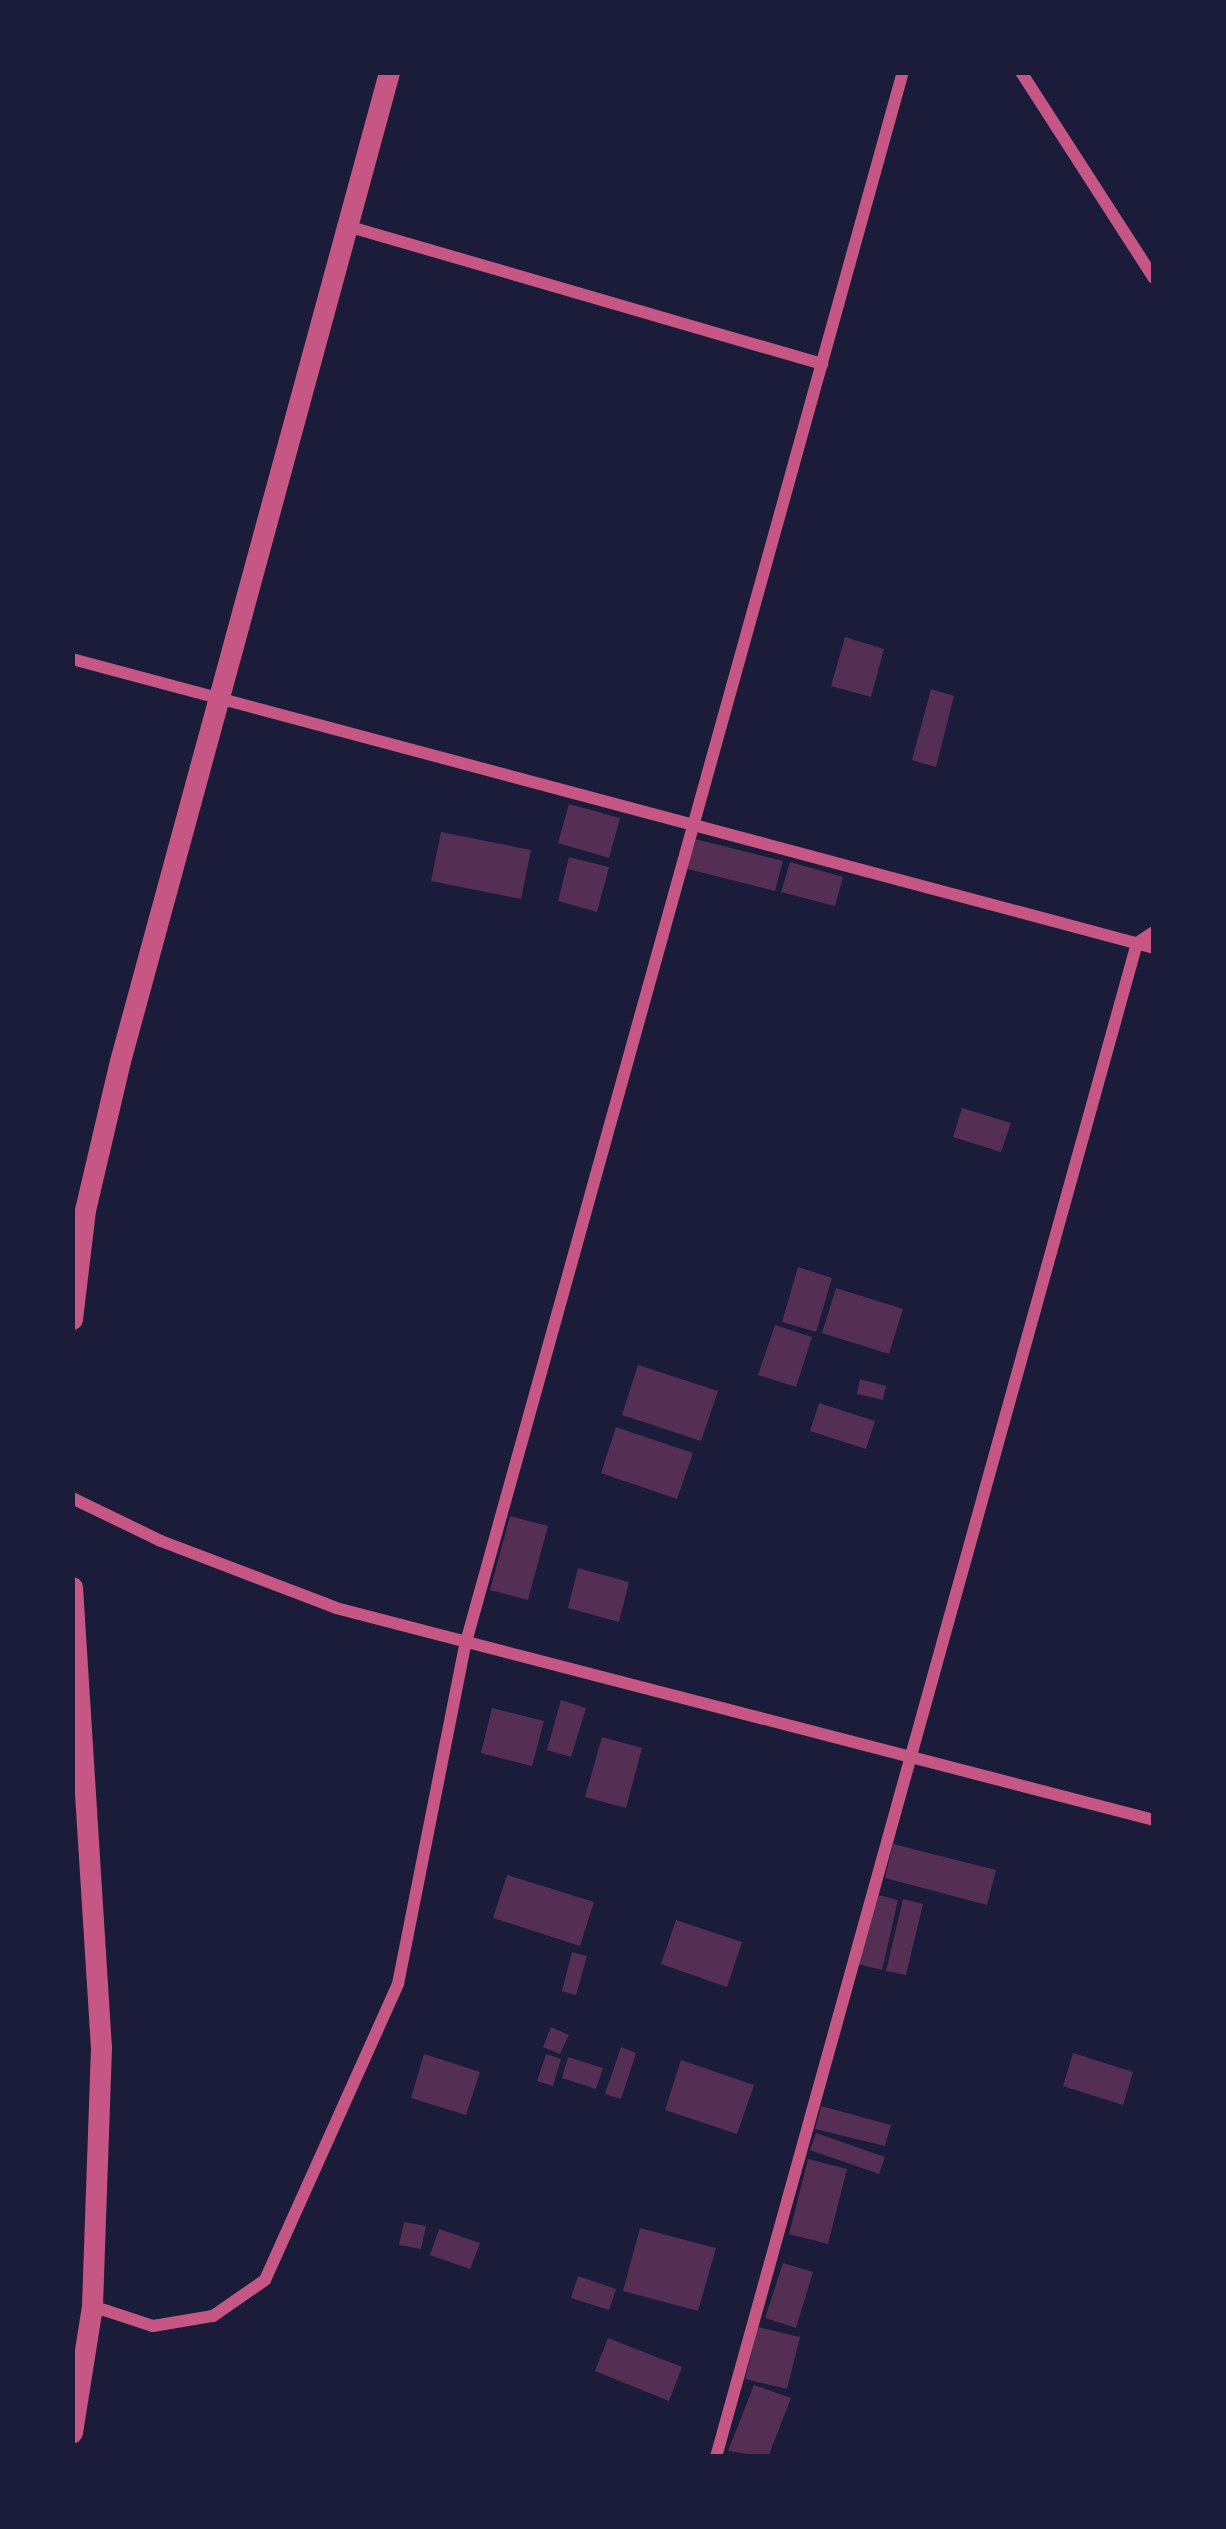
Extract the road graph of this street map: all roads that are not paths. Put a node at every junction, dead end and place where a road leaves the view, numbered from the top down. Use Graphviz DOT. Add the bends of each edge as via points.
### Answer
graph roads {
  1 [pos="389,72"];
  2 [pos="903,72"];
  3 [pos="1021,72"];
  4 [pos="347,226"];
  5 [pos="1154,278"];
  6 [pos="822,364"];
  7 [pos="72,658"];
  8 [pos="218,698"];
  9 [pos="691,824"];
  10 [pos="1154,932"];
  11 [pos="1137,944"];
  12 [pos="1154,948"];
  13 [pos="79,1206"];
  14 [pos="72,1318"];
  15 [pos="72,1498"];
  16 [pos="72,1587"];
  17 [pos="466,1642"];
  18 [pos="911,1754"];
  19 [pos="1154,1820"];
  20 [pos="92,2306"];
  21 [pos="72,2432"];
  22 [pos="716,2457"];
  1 -- 4 [label="street"];
  2 -- 6 [label="street"];
  3 -- 5 [label="street"];
  4 -- 6 [label="street"];
  4 -- 8 [label="street"];
  6 -- 9 [label="street"];
  7 -- 8 [label="street"];
  8 -- 9 [label="street"];
  8 -- 13 [label="street"];
  9 -- 11 [label="street"];
  9 -- 17 [label="street"];
  10 -- 11 [label="street"];
  11 -- 12 [label="street"];
  11 -- 18 [label="street"];
  13 -- 14 [label="street"];
  15 -- 17 [label="street" via="336,1608"];
  16 -- 20 [label="street" via="100,2047"];
  17 -- 18 [label="street"];
  17 -- 20 [label="street" via="398,1984 265,2279 213,2316 153,2326"];
  18 -- 19 [label="street"];
  18 -- 22 [label="street"];
  20 -- 21 [label="street"];
}
